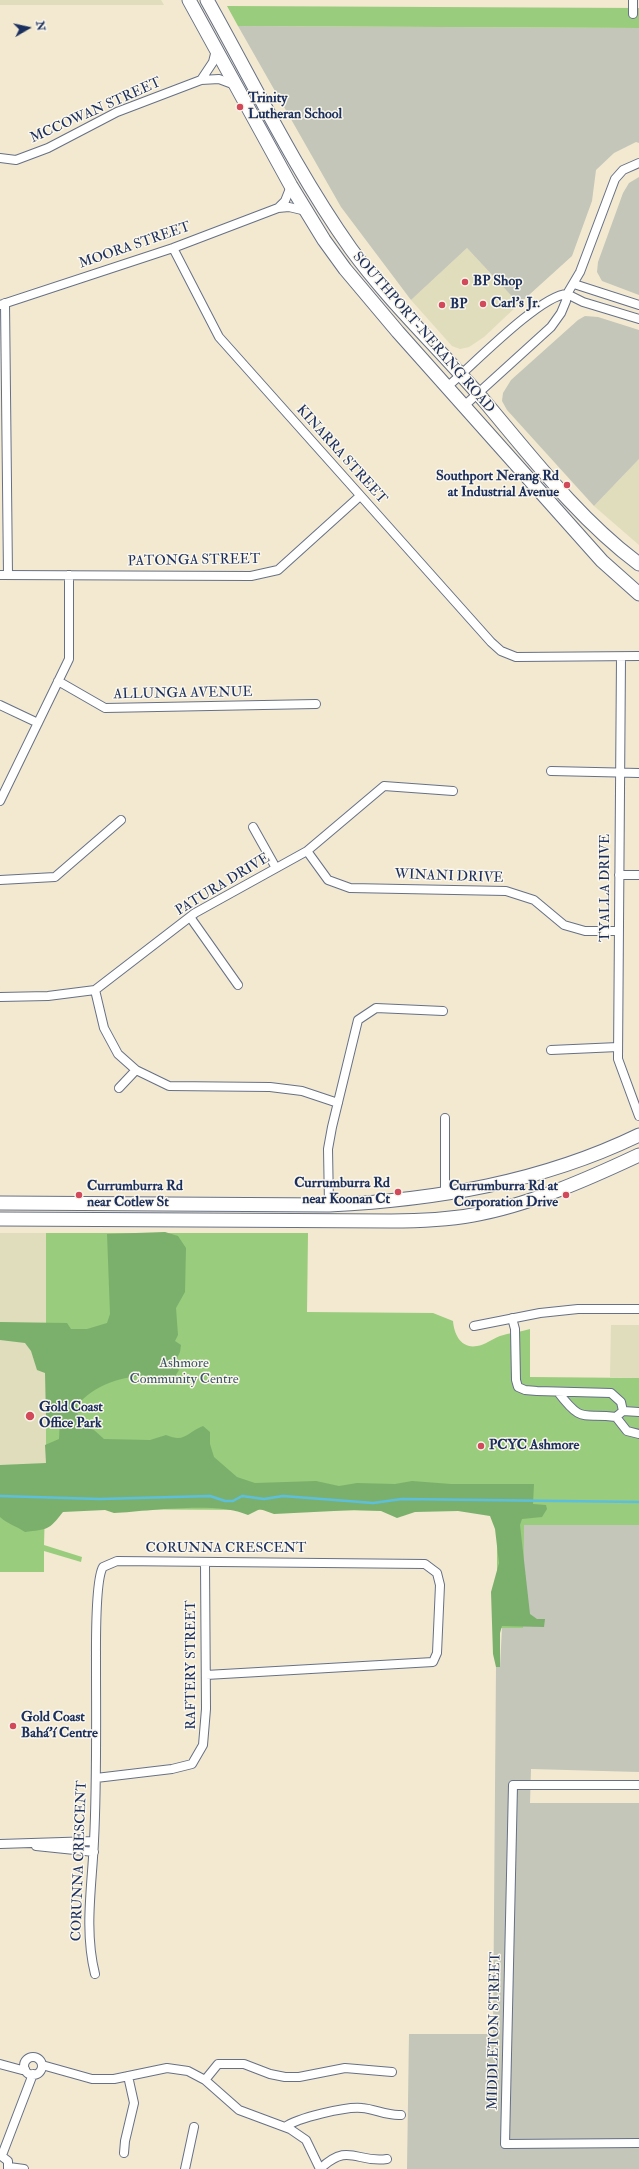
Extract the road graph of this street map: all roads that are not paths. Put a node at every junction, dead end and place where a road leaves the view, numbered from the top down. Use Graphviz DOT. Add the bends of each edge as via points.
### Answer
graph roads {
  1 [pos="189,0"];
  2 [pos="207,0"];
  3 [pos="633,0"];
  4 [pos="633,14"];
  5 [pos="216,50"];
  6 [pos="201,80"];
  7 [pos="235,85"];
  8 [pos="0,158"];
  9 [pos="639,163"];
  10 [pos="291,186"];
  11 [pos="278,208"];
  12 [pos="306,211"];
  13 [pos="172,248"];
  14 [pos="574,284"];
  15 [pos="567,294"];
  16 [pos="3,304"];
  17 [pos="639,305"];
  18 [pos="639,319"];
  19 [pos="461,375"];
  20 [pos="447,387"];
  21 [pos="478,393"];
  22 [pos="464,406"];
  23 [pos="360,496"];
  24 [pos="639,564"];
  25 [pos="4,575"];
  26 [pos="69,575"];
  27 [pos="639,594"];
  28 [pos="639,656"];
  29 [pos="621,657"];
  30 [pos="58,681"];
  31 [pos="316,704"];
  32 [pos="0,705"];
  33 [pos="38,724"];
  34 [pos="551,771"];
  35 [pos="620,772"];
  36 [pos="639,772"];
  37 [pos="453,791"];
  38 [pos="0,801"];
  39 [pos="121,820"];
  40 [pos="253,827"];
  41 [pos="307,851"];
  42 [pos="276,868"];
  43 [pos="619,875"];
  44 [pos="639,875"];
  45 [pos="0,880"];
  46 [pos="190,917"];
  47 [pos="619,931"];
  48 [pos="238,985"];
  49 [pos="95,990"];
  50 [pos="0,997"];
  51 [pos="443,1011"];
  52 [pos="618,1047"];
  53 [pos="551,1050"];
  54 [pos="136,1070"];
  55 [pos="118,1088"];
  56 [pos="338,1103"];
  57 [pos="639,1116"];
  58 [pos="445,1118"];
  59 [pos="639,1135"];
  60 [pos="639,1155"];
  61 [pos="445,1194"];
  62 [pos="0,1203"];
  63 [pos="329,1205"];
  64 [pos="0,1220"];
  65 [pos="390,1221"];
  66 [pos="639,1309"];
  67 [pos="512,1318"];
  68 [pos="474,1326"];
  69 [pos="558,1392"];
  70 [pos="623,1412"];
  71 [pos="639,1412"];
  72 [pos="616,1417"];
  73 [pos="639,1434"];
  74 [pos="205,1562"];
  75 [pos="206,1675"];
  76 [pos="96,1778"];
  77 [pos="639,1785"];
  78 [pos="94,1842"];
  79 [pos="0,1844"];
  80 [pos="25,1844"];
  81 [pos="94,1852"];
  82 [pos="95,1974"];
  83 [pos="0,2064"];
  84 [pos="42,2065"];
  85 [pos="25,2069"];
  86 [pos="392,2072"];
  87 [pos="33,2074"];
  88 [pos="128,2076"];
  89 [pos="205,2080"];
  90 [pos="401,2115"];
  91 [pos="194,2127"];
  92 [pos="285,2127"];
  93 [pos="639,2143"];
  94 [pos="124,2153"];
  95 [pos="1,2155"];
  96 [pos="387,2159"];
  97 [pos="8,2168"];
  98 [pos="24,2169"];
  99 [pos="185,2169"];
  100 [pos="320,2169"];
  1 -- 5 [label="main road, SOUTHPORT-NERANG ROAD"];
  2 -- 19 [label="main road, SOUTHPORT-NERANG ROAD" via="328,216 383,288"];
  3 -- 4 [label="street"];
  5 -- 6 [label="street" via="213,62"];
  5 -- 7 [label="main road, SOUTHPORT-NERANG ROAD"];
  6 -- 7 [label="street, MCCOWAN STREET" via="220,79"];
  6 -- 8 [label="street, MCCOWAN STREET" via="117,112 48,148 16,160"];
  7 -- 10 [label="main road, SOUTHPORT-NERANG ROAD"];
  9 -- 14 [label="street" via="623,170 615,180"];
  10 -- 11 [label="street" via="285,201"];
  10 -- 12 [label="main road, SOUTHPORT-NERANG ROAD"];
  11 -- 12 [label="street, MOORA STREET" via="290,207"];
  11 -- 13 [label="street, MOORA STREET"];
  12 -- 20 [label="main road, SOUTHPORT-NERANG ROAD" via="324,240 366,295"];
  13 -- 16 [label="street, MOORA STREET"];
  13 -- 23 [label="street, KINARRA STREET" via="219,337"];
  14 -- 15 [label="street"];
  14 -- 17 [label="street"];
  15 -- 18 [label="street"];
  15 -- 19 [label="street" via="555,297 533,311"];
  15 -- 21 [label="street" via="561,313 551,327"];
  16 -- 25 [label="street"];
  19 -- 20 [label="street"];
  19 -- 21 [label="main road, SOUTHPORT-NERANG ROAD"];
  20 -- 22 [label="main road, SOUTHPORT-NERANG ROAD"];
  21 -- 22 [label="street"];
  21 -- 24 [label="main road, SOUTHPORT-NERANG ROAD" via="548,476 592,522"];
  22 -- 27 [label="main road, SOUTHPORT-NERANG ROAD" via="602,561"];
  23 -- 26 [label="street, PATONGA STREET" via="278,570 252,576"];
  23 -- 29 [label="street, KINARRA STREET" via="501,651 516,657"];
  25 -- 26 [label="street, PATONGA STREET"];
  26 -- 30 [label="street" via="69,660"];
  28 -- 29 [label="street"];
  29 -- 35 [label="street, TYALLA DRIVE"];
  30 -- 31 [label="street, ALLUNGA AVENUE" via="106,708"];
  30 -- 33 [label="street"];
  32 -- 33 [label="street"];
  33 -- 38 [label="street"];
  34 -- 35 [label="street"];
  35 -- 36 [label="street"];
  35 -- 43 [label="street, TYALLA DRIVE"];
  37 -- 41 [label="street, PATURA DRIVE" via="384,786"];
  39 -- 45 [label="street" via="55,877"];
  40 -- 42 [label="street"];
  41 -- 42 [label="street, PATURA DRIVE"];
  41 -- 47 [label="street, WINANI DRIVE" via="328,880 350,888 506,891 534,900 564,925 585,931"];
  42 -- 46 [label="street, PATURA DRIVE"];
  43 -- 44 [label="street"];
  43 -- 47 [label="street, TYALLA DRIVE"];
  46 -- 48 [label="street"];
  46 -- 49 [label="street, PATURA DRIVE"];
  47 -- 52 [label="street, TYALLA DRIVE"];
  49 -- 50 [label="street" via="48,996"];
  49 -- 54 [label="street" via="104,1028 118,1054"];
  51 -- 56 [label="street" via="376,1008 358,1020"];
  52 -- 53 [label="street"];
  52 -- 57 [label="street, TYALLA DRIVE" via="618,1060"];
  54 -- 55 [label="street"];
  54 -- 56 [label="street" via="169,1086 270,1087 302,1091"];
  56 -- 63 [label="street" via="328,1149"];
  58 -- 61 [label="street"];
  59 -- 61 [label="main road" via="574,1162 532,1175 488,1187"];
  60 -- 65 [label="main road" via="545,1194 490,1212 440,1219"];
  61 -- 63 [label="main road" via="382,1202"];
  62 -- 63 [label="main road"];
  63 -- 65 [label="main road" via="336,1212"];
  64 -- 65 [label="main road"];
  66 -- 67 [label="street" via="578,1309"];
  67 -- 68 [label="street"];
  67 -- 69 [label="street" via="516,1329 518,1387 525,1390"];
  69 -- 70 [label="street" via="611,1393 620,1402"];
  69 -- 72 [label="street" via="578,1414"];
  70 -- 71 [label="street"];
  70 -- 72 [label="street"];
  72 -- 73 [label="street" via="627,1431"];
  74 -- 75 [label="street, RAFTERY STREET"];
  74 -- 75 [label="street, CORUNNA CRESCENT" via="425,1564 437,1573 440,1585 437,1653 430,1663"];
  74 -- 76 [label="street, CORUNNA CRESCENT" via="118,1561 106,1565 101,1570 96,1646"];
  75 -- 76 [label="street, RAFTERY STREET" via="203,1745 192,1764 172,1769"];
  76 -- 78 [label="street, CORUNNA CRESCENT"];
  77 -- 93 [label="street, MIDDLETON STREET" via="513,1785 505,2144"];
  78 -- 80 [label="street"];
  78 -- 81 [label="street, CORUNNA CRESCENT"];
  79 -- 80 [label="street"];
  80 -- 81 [label="street"];
  81 -- 82 [label="street, CORUNNA CRESCENT" via="89,1947"];
  83 -- 85 [label="street"];
  84 -- 85 [label="street" via="37,2058 32,2057 26,2060"];
  84 -- 87 [label="street" via="40,2071"];
  84 -- 88 [label="street" via="92,2079"];
  85 -- 87 [label="street"];
  86 -- 89 [label="street" via="345,2068 299,2077 285,2077 244,2064 230,2063 218,2064"];
  87 -- 95 [label="street"];
  88 -- 89 [label="street" via="167,2068 188,2071"];
  88 -- 94 [label="street" via="134,2103"];
  89 -- 92 [label="street" via="239,2110"];
  90 -- 92 [label="street" via="391,2116 363,2108 342,2108 332,2113 299,2120"];
  91 -- 99 [label="street"];
  92 -- 100 [label="street" via="306,2140"];
  95 -- 97 [label="street" via="8,2161"];
  96 -- 100 [label="street" via="378,2161 358,2155 341,2154"];
  97 -- 98 [label="street"];
}
